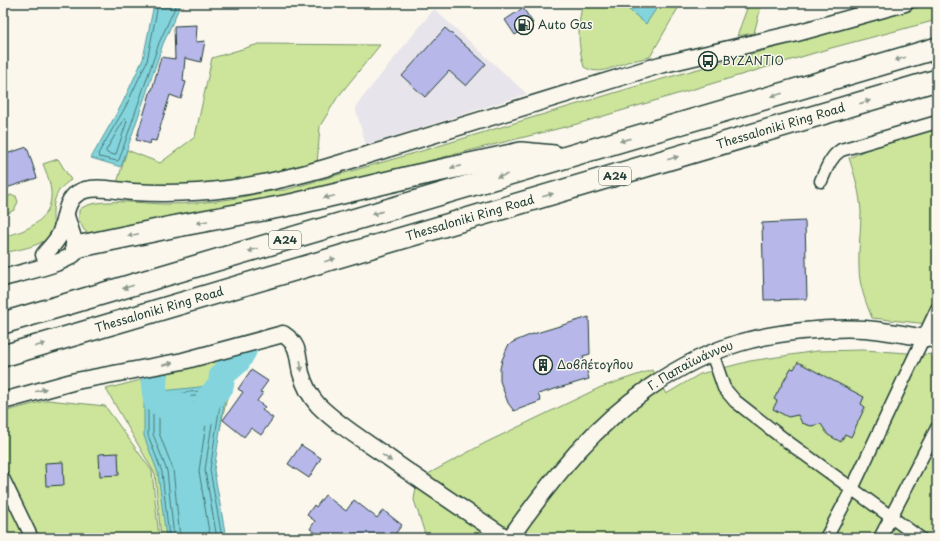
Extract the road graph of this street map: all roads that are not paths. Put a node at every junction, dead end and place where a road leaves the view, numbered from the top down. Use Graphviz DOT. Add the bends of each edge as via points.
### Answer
graph roads {
  1 [pos="905,3"];
  2 [pos="937,48"];
  3 [pos="937,80"];
  4 [pos="937,122"];
  5 [pos="566,157"];
  6 [pos="820,181"];
  7 [pos="66,216"];
  8 [pos="76,247"];
  9 [pos="44,255"];
  10 [pos="3,267"];
  11 [pos="3,278"];
  12 [pos="937,309"];
  13 [pos="3,324"];
  14 [pos="930,339"];
  15 [pos="712,353"];
  16 [pos="3,356"];
  17 [pos="3,401"];
  18 [pos="937,428"];
  19 [pos="3,478"];
  20 [pos="852,489"];
  21 [pos="890,517"];
  22 [pos="32,538"];
  23 [pos="506,538"];
  24 [pos="510,538"];
  25 [pos="826,538"];
  26 [pos="880,538"];
  27 [pos="920,538"];
  1 -- 7 [label="street" via="785,36 660,65 277,181 218,191 181,193 89,189 75,195"];
  2 -- 5 [label="highway, Α24, one-way"];
  16 -- 3 [label="highway, Thessaloniki Ring Road / Α24, one-way"];
  4 -- 6 [label="street" via="841,150 835,154"];
  5 -- 8 [label="highway, one-way" via="522,154 295,204"];
  5 -- 13 [label="highway, Α24, one-way"];
  7 -- 8 [label="street"];
  7 -- 9 [label="street" via="59,236"];
  8 -- 9 [label="street"];
  8 -- 11 [label="street" via="75,254 68,258"];
  9 -- 10 [label="street"];
  12 -- 14 [label="street"];
  14 -- 15 [label="street, Γ. Παπαϊωάννου" via="885,331 828,329 750,340"];
  14 -- 20 [label="street"];
  15 -- 20 [label="street" via="720,380 732,398"];
  15 -- 24 [label="street, Γ. Παπαϊωάννου" via="647,389 611,418 562,469"];
  17 -- 23 [label="street, one-way" via="76,381 183,361 283,334 292,340 297,348 305,384 326,412 432,489"];
  18 -- 21 [label="street"];
  19 -- 22 [label="street"];
  20 -- 21 [label="street"];
  20 -- 25 [label="street"];
  21 -- 26 [label="street"];
  21 -- 27 [label="street"];
}
